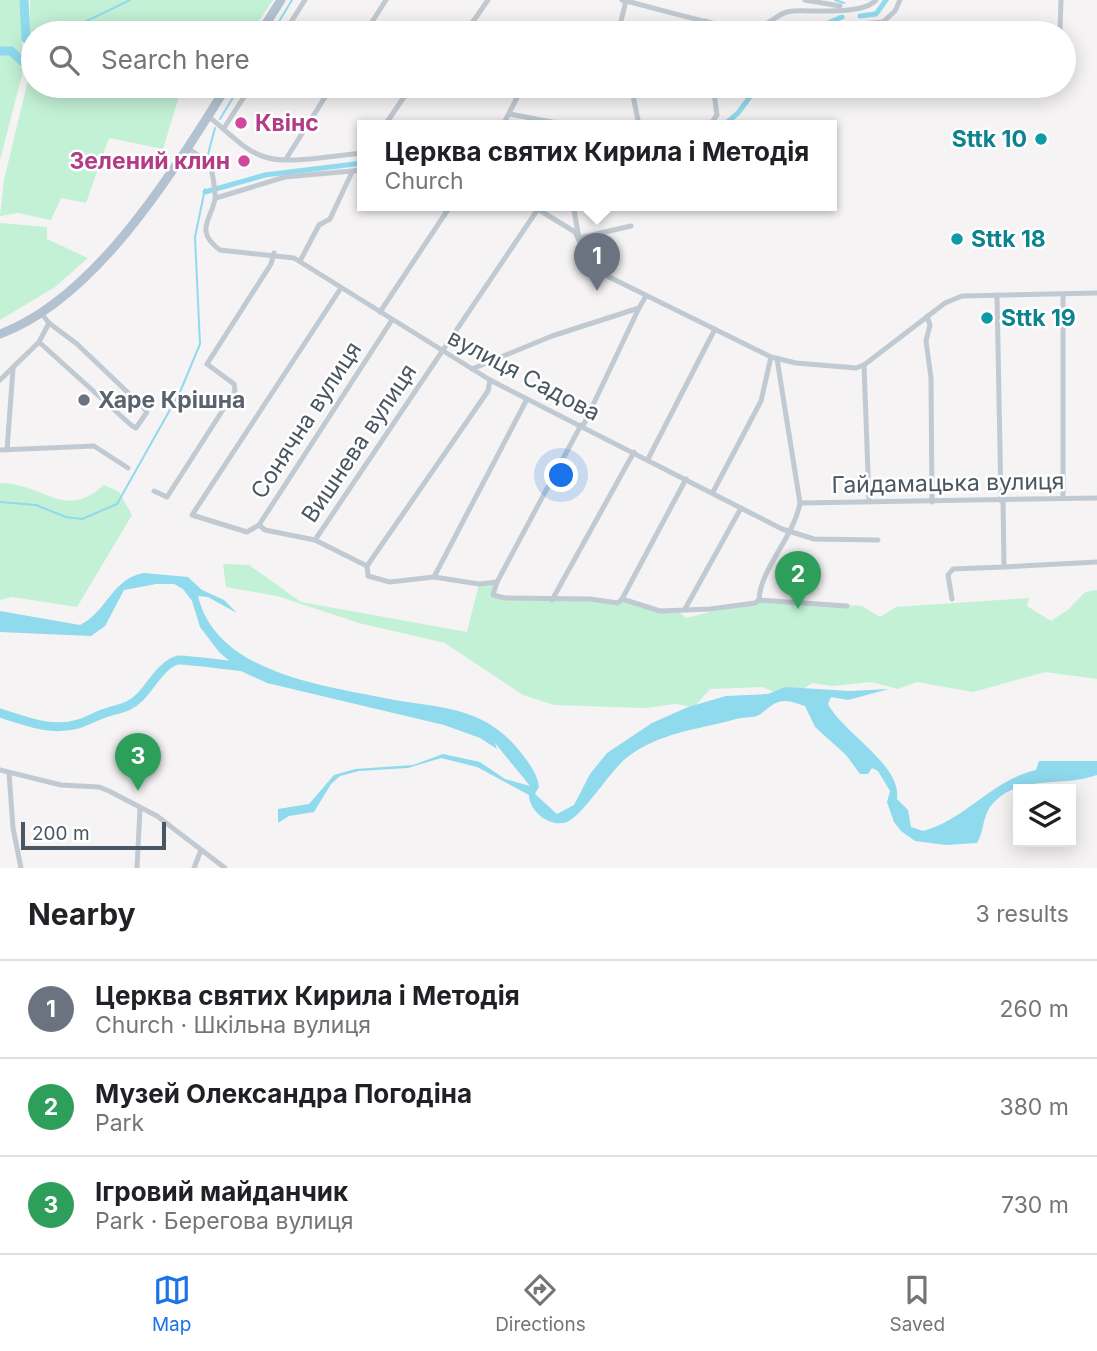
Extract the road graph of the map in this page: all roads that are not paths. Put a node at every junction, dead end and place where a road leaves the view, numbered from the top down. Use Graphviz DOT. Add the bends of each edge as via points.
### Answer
graph roads {
  1 [pos="281,0"];
  2 [pos="305,0"];
  3 [pos="386,0"];
  4 [pos="488,0"];
  5 [pos="624,0"];
  6 [pos="805,0"];
  7 [pos="876,0"];
  8 [pos="900,0"];
  9 [pos="1061,0"];
  10 [pos="847,8"];
  11 [pos="268,21"];
  12 [pos="292,21"];
  13 [pos="373,21"];
  14 [pos="473,21"];
  15 [pos="620,21"];
  16 [pos="706,21"];
  17 [pos="772,21"];
  18 [pos="856,21"];
  19 [pos="884,21"];
  20 [pos="1060,21"];
  21 [pos="219,98"];
  22 [pos="243,98"];
  23 [pos="324,98"];
  24 [pos="403,98"];
  25 [pos="517,98"];
  26 [pos="633,98"];
  27 [pos="715,98"];
  28 [pos="510,114"];
  29 [pos="208,116"];
  30 [pos="388,120"];
  31 [pos="506,120"];
  32 [pos="541,120"];
  33 [pos="638,120"];
  34 [pos="714,120"];
  35 [pos="224,128"];
  36 [pos="188,148"];
  37 [pos="357,153"];
  38 [pos="285,159"];
  39 [pos="357,171"];
  40 [pos="352,172"];
  41 [pos="215,196"];
  42 [pos="446,211"];
  43 [pos="537,211"];
  44 [pos="542,211"];
  45 [pos="574,211"];
  46 [pos="631,226"];
  47 [pos="579,238"];
  48 [pos="274,253"];
  49 [pos="300,261"];
  50 [pos="341,288"];
  51 [pos="1063,293"];
  52 [pos="1097,293"];
  53 [pos="997,295"];
  54 [pos="646,296"];
  55 [pos="639,308"];
  56 [pos="380,312"];
  57 [pos="41,313"];
  58 [pos="927,316"];
  59 [pos="392,320"];
  60 [pos="49,323"];
  61 [pos="715,329"];
  62 [pos="0,334"];
  63 [pos="39,342"];
  64 [pos="443,352"];
  65 [pos="774,358"];
  66 [pos="864,365"];
  67 [pos="13,369"];
  68 [pos="472,369"];
  69 [pos="0,380"];
  70 [pos="490,380"];
  71 [pos="527,399"];
  72 [pos="582,426"];
  73 [pos="3,450"];
  74 [pos="634,452"];
  75 [pos="648,459"];
  76 [pos="128,468"];
  77 [pos="686,479"];
  78 [pos="154,491"];
  79 [pos="713,492"];
  80 [pos="1063,498"];
  81 [pos="1097,498"];
  82 [pos="869,500"];
  83 [pos="1002,500"];
  84 [pos="932,502"];
  85 [pos="800,503"];
  86 [pos="741,508"];
  87 [pos="259,525"];
  88 [pos="791,531"];
  89 [pos="315,540"];
  90 [pos="878,540"];
  91 [pos="1096,562"];
  92 [pos="367,566"];
  93 [pos="1004,567"];
  94 [pos="434,577"];
  95 [pos="497,582"];
  96 [pos="622,599"];
  97 [pos="552,600"];
  98 [pos="759,600"];
  99 [pos="953,600"];
  100 [pos="847,606"];
  101 [pos="685,609"];
  102 [pos="0,770"];
  103 [pos="9,773"];
  104 [pos="140,809"];
  105 [pos="201,850"];
  106 [pos="21,868"];
  107 [pos="137,868"];
  108 [pos="194,868"];
  109 [pos="225,868"];
  1 -- 11 [label="main road"];
  2 -- 12 [label="street"];
  3 -- 13 [label="street"];
  4 -- 14 [label="street"];
  5 -- 15 [label="street"];
  5 -- 16 [label="street"];
  6 -- 10 [label="street"];
  7 -- 10 [label="street" via="870,7"];
  8 -- 19 [label="street"];
  9 -- 20 [label="street"];
  10 -- 17 [label="street" via="788,11"];
  10 -- 18 [label="street"];
  21 -- 29 [label="main road"];
  22 -- 35 [label="street"];
  23 -- 38 [label="street"];
  24 -- 30 [label="street"];
  25 -- 28 [label="street"];
  26 -- 33 [label="street"];
  27 -- 34 [label="street"];
  28 -- 31 [label="street"];
  28 -- 32 [label="street"];
  29 -- 35 [label="street"];
  29 -- 36 [label="main road"];
  35 -- 38 [label="street" via="265,157"];
  36 -- 41 [label="street" via="210,164"];
  36 -- 57 [label="main road" via="108,253"];
  37 -- 38 [label="street"];
  39 -- 40 [label="street"];
  40 -- 41 [label="street" via="285,177"];
  40 -- 49 [label="street" via="330,219 320,225"];
  41 -- 48 [label="street, вулиця Садова" via="205,225 212,243 226,251"];
  42 -- 56 [label="street"];
  43 -- 64 [label="street, Вишнева вулиця"];
  44 -- 47 [label="street" via="565,223"];
  45 -- 47 [label="street"];
  46 -- 47 [label="street"];
  47 -- 54 [label="street" via="597,271"];
  48 -- 49 [label="street, вулиця Садова"];
  48 -- 78 [label="street" via="207,364 234,384 235,391 167,497"];
  49 -- 50 [label="street, вулиця Садова"];
  50 -- 56 [label="street, вулиця Садова"];
  50 -- 87 [label="street" via="192,515 247,532"];
  51 -- 52 [label="street"];
  51 -- 53 [label="street"];
  51 -- 80 [label="street"];
  53 -- 58 [label="street" via="953,298"];
  53 -- 83 [label="street"];
  54 -- 55 [label="street"];
  54 -- 61 [label="street"];
  55 -- 68 [label="street" via="552,336"];
  55 -- 72 [label="street"];
  56 -- 59 [label="street, вулиця Садова"];
  57 -- 60 [label="street"];
  57 -- 62 [label="main road"];
  58 -- 66 [label="street"];
  58 -- 84 [label="street"];
  59 -- 64 [label="street, вулиця Садова"];
  59 -- 87 [label="street, Сонячна вулиця"];
  60 -- 63 [label="street"];
  60 -- 63 [label="street" via="143,407 147,412 142,423 136,428 131,425"];
  61 -- 65 [label="street"];
  61 -- 75 [label="street"];
  63 -- 67 [label="street"];
  64 -- 68 [label="street, вулиця Садова"];
  64 -- 89 [label="street, Вишнева вулиця"];
  65 -- 66 [label="street"];
  65 -- 79 [label="street" via="761,401"];
  65 -- 85 [label="street"];
  66 -- 82 [label="street"];
  67 -- 69 [label="street"];
  67 -- 73 [label="street"];
  68 -- 70 [label="street, вулиця Садова"];
  70 -- 71 [label="street, вулиця Садова"];
  70 -- 92 [label="street" via="488,391"];
  71 -- 72 [label="street, вулиця Садова"];
  71 -- 94 [label="street"];
  72 -- 74 [label="street, вулиця Садова"];
  72 -- 95 [label="street"];
  73 -- 76 [label="street" via="94,446"];
  74 -- 75 [label="street, вулиця Садова"];
  74 -- 97 [label="street"];
  75 -- 77 [label="street, вулиця Садова"];
  77 -- 79 [label="street, вулиця Садова"];
  77 -- 96 [label="street"];
  79 -- 86 [label="street, вулиця Садова"];
  80 -- 81 [label="street, Гайдамацька вулиця"];
  80 -- 83 [label="street, Гайдамацька вулиця"];
  82 -- 84 [label="street, Гайдамацька вулиця"];
  82 -- 85 [label="street, Гайдамацька вулиця"];
  83 -- 84 [label="street, Гайдамацька вулиця"];
  83 -- 93 [label="street"];
  85 -- 88 [label="street"];
  86 -- 88 [label="street, вулиця Садова"];
  86 -- 101 [label="street"];
  87 -- 89 [label="street, Сонячна вулиця" via="264,530"];
  88 -- 90 [label="street, вулиця Садова" via="814,539"];
  88 -- 98 [label="street"];
  89 -- 92 [label="street, Вишнева вулиця"];
  91 -- 93 [label="street"];
  92 -- 94 [label="street, Вишнева вулиця" via="368,576 390,582"];
  93 -- 99 [label="street" via="953,569 948,575"];
  94 -- 95 [label="street"];
  95 -- 97 [label="street" via="494,595"];
  96 -- 97 [label="street" via="618,603"];
  96 -- 101 [label="street" via="660,611"];
  98 -- 100 [label="street"];
  98 -- 101 [label="street"];
  102 -- 103 [label="street"];
  103 -- 104 [label="street" via="61,785 99,787"];
  103 -- 106 [label="street"];
  104 -- 105 [label="street"];
  104 -- 107 [label="street"];
  105 -- 108 [label="street"];
  105 -- 109 [label="street"];
}
